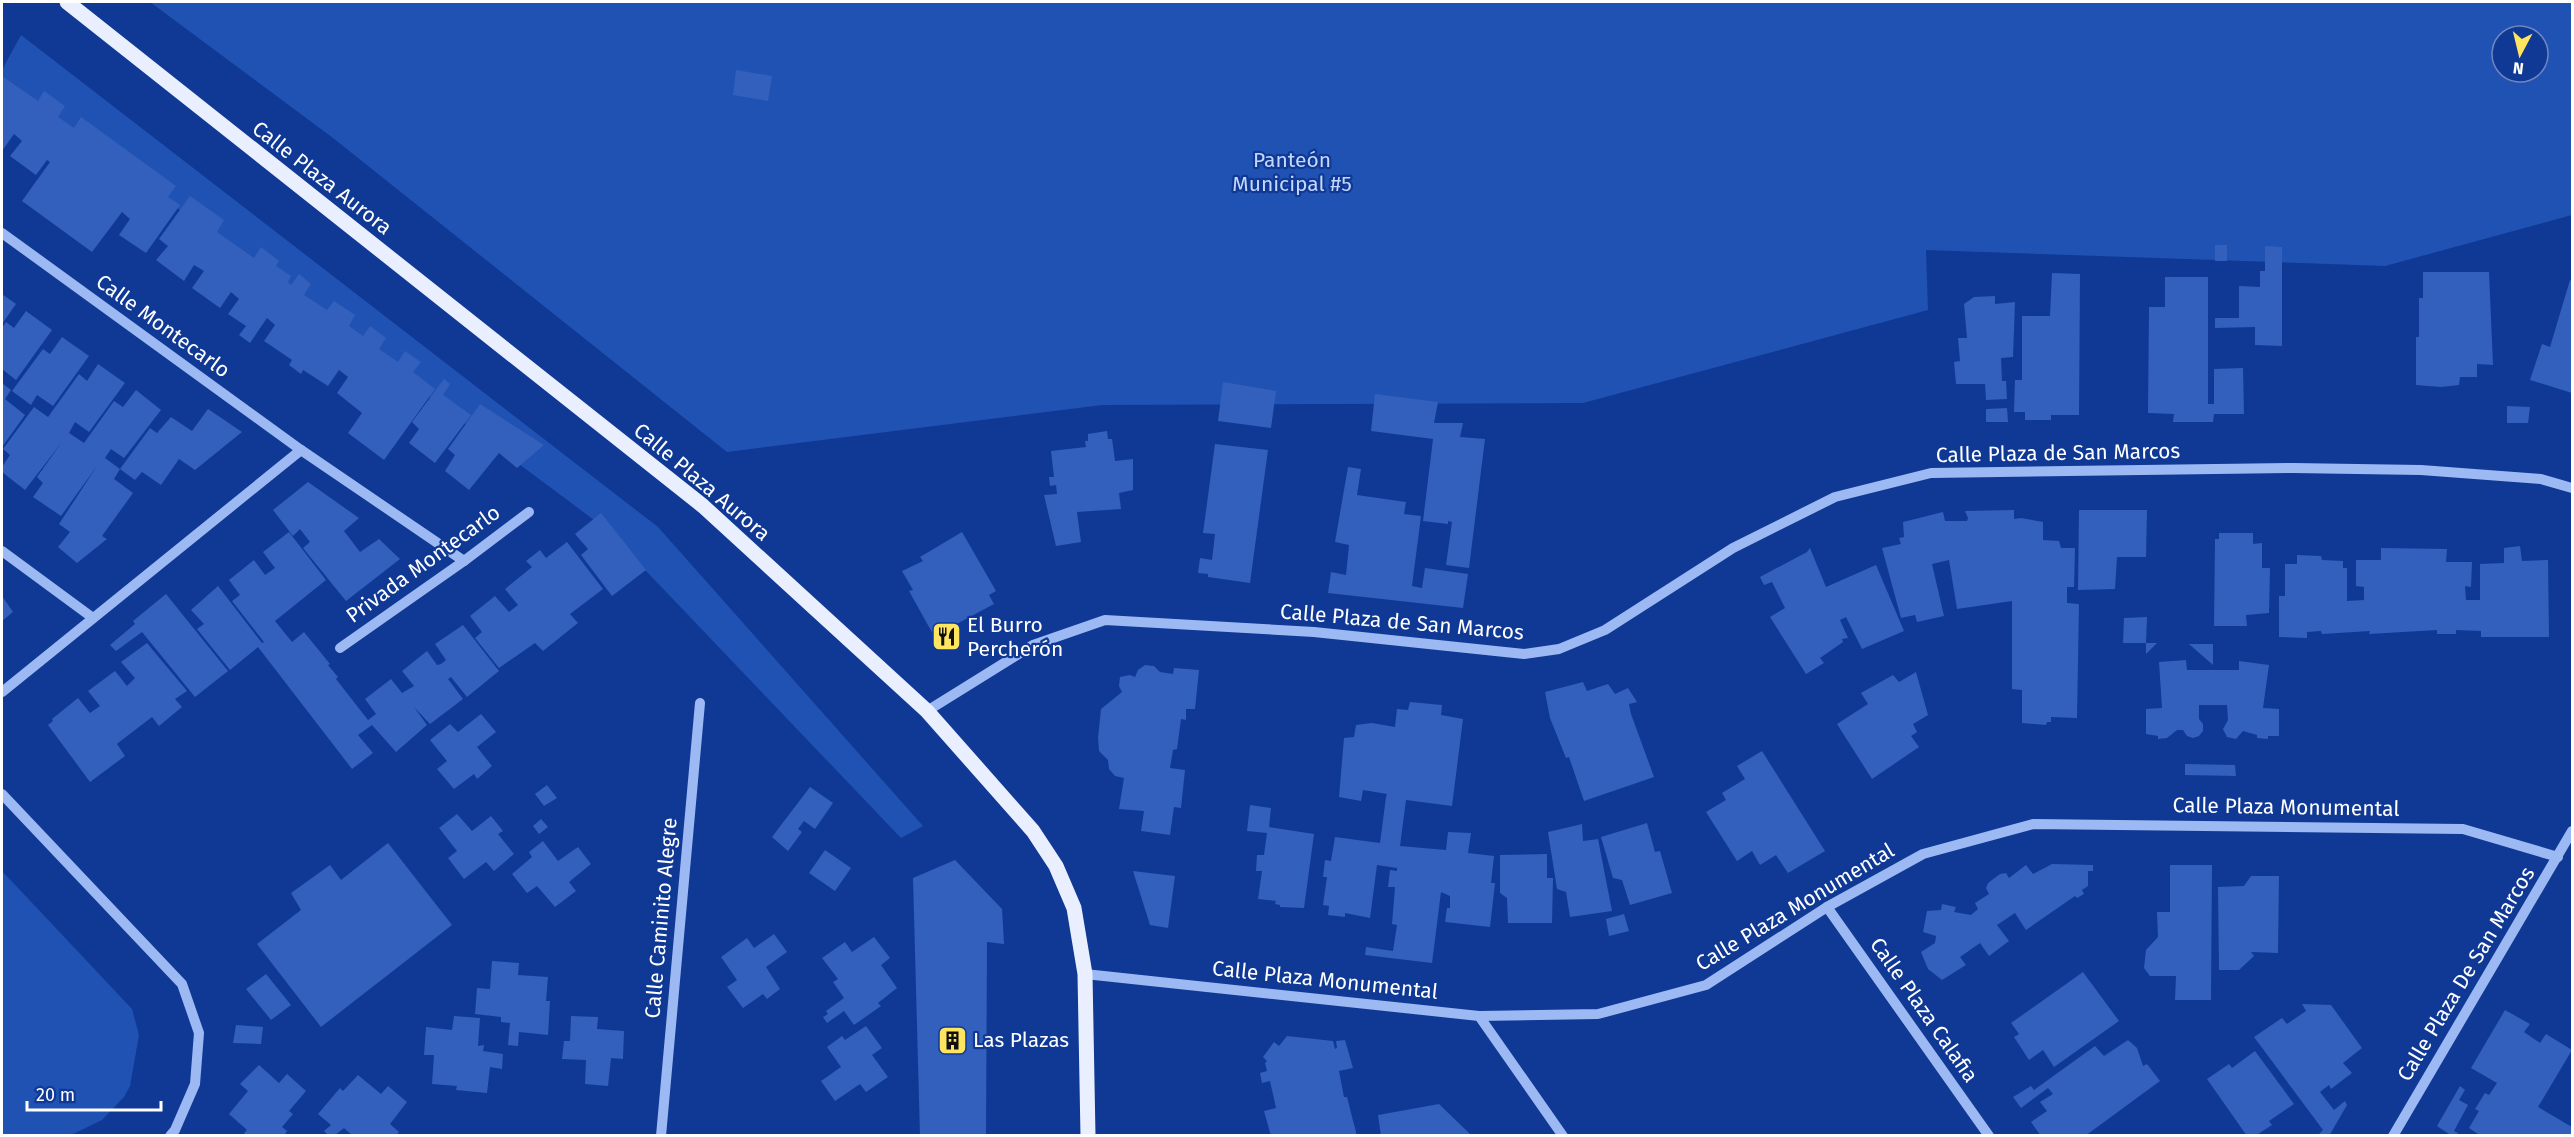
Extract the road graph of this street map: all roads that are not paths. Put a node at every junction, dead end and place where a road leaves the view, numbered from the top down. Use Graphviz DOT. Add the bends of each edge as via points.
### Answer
graph roads {
  1 [pos="67,2"];
  2 [pos="2,233"];
  3 [pos="301,450"];
  4 [pos="2572,488"];
  5 [pos="529,512"];
  6 [pos="2,551"];
  7 [pos="464,561"];
  8 [pos="93,618"];
  9 [pos="340,648"];
  10 [pos="2,692"];
  11 [pos="700,704"];
  12 [pos="927,711"];
  13 [pos="2,794"];
  14 [pos="2572,831"];
  15 [pos="2558,857"];
  16 [pos="1827,907"];
  17 [pos="1084,974"];
  18 [pos="1479,1016"];
  19 [pos="170,1136"];
  20 [pos="661,1136"];
  21 [pos="1088,1136"];
  22 [pos="1563,1136"];
  23 [pos="1989,1136"];
  24 [pos="2393,1136"];
  1 -- 12 [label="main road, Calle Plaza Aurora" via="703,506"];
  2 -- 3 [label="street, Calle Montecarlo"];
  3 -- 7 [label="street, Calle Montecarlo"];
  3 -- 8 [label="street"];
  4 -- 12 [label="street, Calle Plaza de San Marcos" via="2541,479 2421,470 1931,473 1834,497 1733,548 1605,630 1559,649 1524,654 1314,632 1105,620 1034,645"];
  5 -- 7 [label="street, Privada Montecarlo"];
  6 -- 8 [label="street"];
  7 -- 9 [label="street, Privada Montecarlo"];
  8 -- 10 [label="street"];
  11 -- 20 [label="street, Calle Caminito Alegre"];
  12 -- 17 [label="main road, Calle Plaza Aurora" via="1033,831 1056,866 1074,908"];
  13 -- 19 [label="street" via="182,984 199,1033 195,1084"];
  14 -- 15 [label="street, Calle Plaza De San Marcos"];
  15 -- 16 [label="street, Calle Plaza Monumental" via="2463,829 2033,824 1923,854"];
  15 -- 24 [label="street, Calle Plaza De San Marcos"];
  16 -- 18 [label="street, Calle Plaza Monumental" via="1706,985 1598,1014"];
  16 -- 23 [label="street, Calle Plaza Calafia"];
  17 -- 18 [label="street, Calle Plaza Monumental"];
  17 -- 21 [label="main road, Calle Plaza Aurora"];
  18 -- 22 [label="street"];
}
